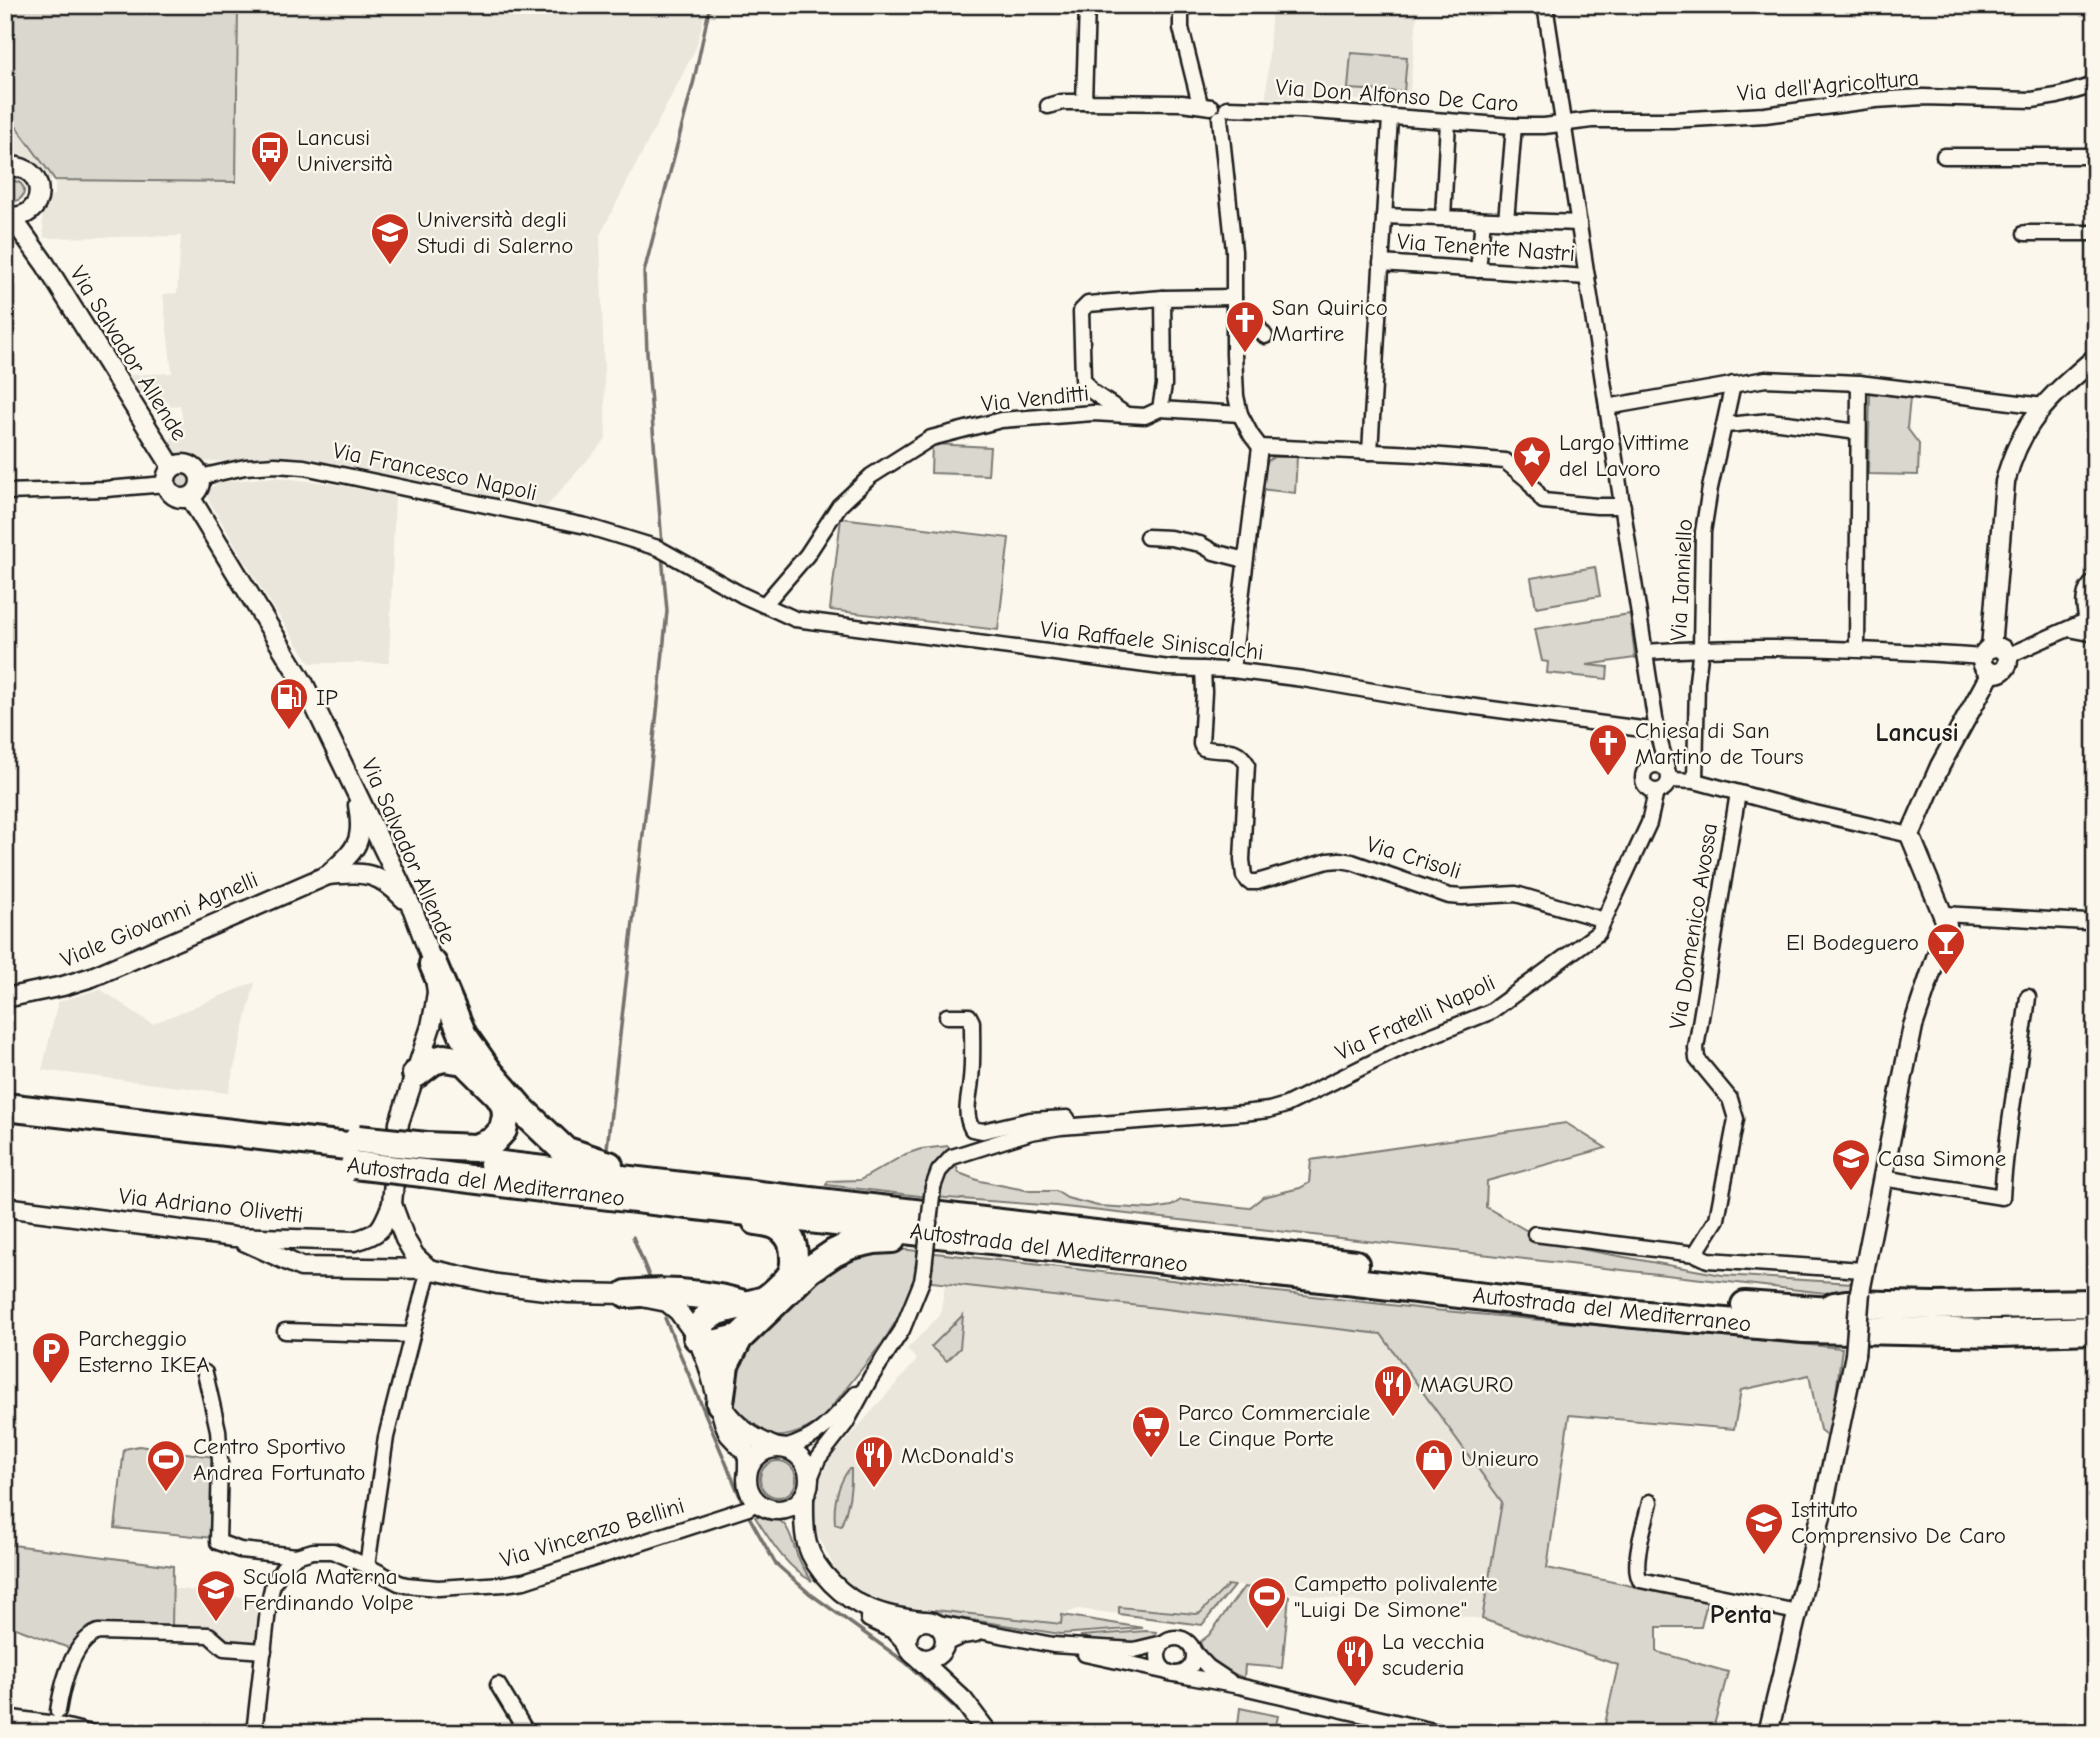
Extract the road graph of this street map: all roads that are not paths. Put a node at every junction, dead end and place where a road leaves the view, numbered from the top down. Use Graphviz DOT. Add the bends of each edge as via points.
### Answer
graph roads {
  1 [pos="1087,5"];
  2 [pos="1181,5"];
  3 [pos="1545,5"];
  4 [pos="2095,85"];
  5 [pos="1084,102"];
  6 [pos="1048,106"];
  7 [pos="1215,109"];
  8 [pos="1390,118"];
  9 [pos="1448,121"];
  10 [pos="1563,124"];
  11 [pos="1514,126"];
  12 [pos="1944,156"];
  13 [pos="2095,156"];
  14 [pos="5,167"];
  15 [pos="34,208"];
  16 [pos="6,216"];
  17 [pos="1384,216"];
  18 [pos="1443,218"];
  19 [pos="1483,220"];
  20 [pos="1506,221"];
  21 [pos="1579,223"];
  22 [pos="2025,233"];
  23 [pos="2095,233"];
  24 [pos="1381,263"];
  25 [pos="45,264"];
  26 [pos="1479,270"];
  27 [pos="1587,277"];
  28 [pos="1234,297"];
  29 [pos="1163,298"];
  30 [pos="1234,323"];
  31 [pos="1265,336"];
  32 [pos="2095,358"];
  33 [pos="1859,383"];
  34 [pos="1733,384"];
  35 [pos="2043,406"];
  36 [pos="1607,407"];
  37 [pos="1160,409"];
  38 [pos="1119,413"];
  39 [pos="1240,414"];
  40 [pos="1726,425"];
  41 [pos="1858,432"];
  42 [pos="1260,447"];
  43 [pos="1370,452"];
  44 [pos="169,476"];
  45 [pos="200,477"];
  46 [pos="5,492"];
  47 [pos="190,497"];
  48 [pos="1623,506"];
  49 [pos="1147,537"];
  50 [pos="664,551"];
  51 [pos="1245,560"];
  52 [pos="2095,581"];
  53 [pos="764,606"];
  54 [pos="2091,618"];
  55 [pos="2069,629"];
  56 [pos="2095,634"];
  57 [pos="1701,648"];
  58 [pos="1857,649"];
  59 [pos="1645,652"];
  60 [pos="1993,658"];
  61 [pos="1203,669"];
  62 [pos="1231,670"];
  63 [pos="1657,731"];
  64 [pos="1651,766"];
  65 [pos="1668,775"];
  66 [pos="1695,781"];
  67 [pos="355,788"];
  68 [pos="1656,792"];
  69 [pos="1738,793"];
  70 [pos="1910,835"];
  71 [pos="328,875"];
  72 [pos="413,910"];
  73 [pos="1943,914"];
  74 [pos="1604,920"];
  75 [pos="2087,922"];
  76 [pos="433,964"];
  77 [pos="2028,997"];
  78 [pos="5,998"];
  79 [pos="947,1016"];
  80 [pos="416,1074"];
  81 [pos="5,1107"];
  82 [pos="5,1124"];
  83 [pos="1085,1125"];
  84 [pos="356,1150"];
  85 [pos="425,1158"];
  86 [pos="1882,1178"];
  87 [pos="557,1190"];
  88 [pos="729,1191"];
  89 [pos="392,1204"];
  90 [pos="5,1207"];
  91 [pos="1535,1234"];
  92 [pos="234,1237"];
  93 [pos="1695,1254"];
  94 [pos="1216,1266"];
  95 [pos="429,1269"];
  96 [pos="1863,1270"];
  97 [pos="628,1294"];
  98 [pos="2095,1303"];
  99 [pos="745,1305"];
  100 [pos="1809,1311"];
  101 [pos="2095,1313"];
  102 [pos="2095,1330"];
  103 [pos="285,1331"];
  104 [pos="412,1335"];
  105 [pos="697,1337"];
  106 [pos="739,1338"];
  107 [pos="205,1373"];
  108 [pos="871,1377"];
  109 [pos="720,1403"];
  110 [pos="780,1448"];
  111 [pos="748,1469"];
  112 [pos="807,1488"];
  113 [pos="1650,1502"];
  114 [pos="748,1507"];
  115 [pos="779,1510"];
  116 [pos="296,1556"];
  117 [pos="367,1566"];
  118 [pos="1797,1612"];
  119 [pos="928,1622"];
  120 [pos="985,1633"];
  121 [pos="1163,1643"];
  122 [pos="1054,1645"];
  123 [pos="943,1647"];
  124 [pos="911,1649"];
  125 [pos="264,1651"];
  126 [pos="1194,1652"];
  127 [pos="1171,1673"];
  128 [pos="498,1685"];
  129 [pos="948,1685"];
  130 [pos="1239,1686"];
  131 [pos="58,1712"];
  132 [pos="5,1717"];
  133 [pos="91,1733"];
  134 [pos="254,1733"];
  135 [pos="527,1733"];
  136 [pos="988,1733"];
  137 [pos="1442,1733"];
  138 [pos="1768,1733"];
  1 -- 5 [label="street"];
  2 -- 7 [label="street" via="1181,28"];
  3 -- 10 [label="street"];
  4 -- 10 [label="street, Via dell'Agricoltura" via="2032,100 1923,97 1765,115"];
  5 -- 6 [label="street, Via Don Alfonso De Caro"];
  5 -- 7 [label="street, Via Don Alfonso De Caro"];
  7 -- 8 [label="street, Via Don Alfonso De Caro"];
  7 -- 28 [label="street" via="1234,251"];
  8 -- 9 [label="street, Via Don Alfonso De Caro"];
  8 -- 17 [label="street"];
  9 -- 11 [label="street, Via Don Alfonso De Caro"];
  9 -- 18 [label="street"];
  10 -- 11 [label="street, Via Don Alfonso De Caro"];
  10 -- 21 [label="street"];
  11 -- 20 [label="street"];
  12 -- 13 [label="street"];
  14 -- 15 [label="street, Via Salvador Allende" via="23,168 36,180 39,189"];
  15 -- 16 [label="street" via="17,217"];
  15 -- 25 [label="street, Via Salvador Allende" via="34,232"];
  16 -- 25 [label="street, Via Salvador Allende"];
  17 -- 18 [label="street"];
  17 -- 24 [label="street"];
  18 -- 19 [label="street"];
  19 -- 20 [label="street"];
  19 -- 26 [label="street"];
  20 -- 21 [label="street"];
  21 -- 27 [label="street"];
  22 -- 23 [label="street"];
  24 -- 26 [label="street, Via Tenente Nastri"];
  24 -- 43 [label="street"];
  25 -- 44 [label="street, Via Salvador Allende"];
  26 -- 27 [label="street, Via Tenente Nastri"];
  27 -- 36 [label="street"];
  28 -- 29 [label="street"];
  28 -- 30 [label="street"];
  29 -- 37 [label="street"];
  29 -- 38 [label="street" via="1088,304 1081,311 1083,379"];
  30 -- 31 [label="street" via="1258,327"];
  30 -- 39 [label="street"];
  32 -- 35 [label="street"];
  33 -- 34 [label="street" via="1766,379"];
  33 -- 35 [label="street"];
  33 -- 41 [label="street"];
  34 -- 36 [label="street"];
  34 -- 40 [label="street, Via Ianniello"];
  35 -- 60 [label="street" via="2025,429 2005,482"];
  36 -- 48 [label="street"];
  37 -- 38 [label="street, Via Venditti" via="1145,416"];
  37 -- 39 [label="street, Via Venditti"];
  38 -- 53 [label="street, Via Venditti" via="1001,420 931,438 871,476 839,506 807,555"];
  39 -- 42 [label="street"];
  40 -- 41 [label="street" via="1770,421"];
  40 -- 57 [label="street, Via Ianniello" via="1703,531"];
  41 -- 58 [label="street"];
  42 -- 43 [label="street"];
  42 -- 51 [label="street"];
  43 -- 48 [label="street" via="1505,461 1528,480 1543,501"];
  44 -- 45 [label="street" via="177,464 188,464"];
  44 -- 46 [label="street" via="106,489"];
  44 -- 47 [label="street" via="167,489 175,497"];
  45 -- 47 [label="street" via="199,488"];
  45 -- 50 [label="street, Via Francesco Napoli" via="245,467 303,467 586,526"];
  47 -- 67 [label="street, Via Salvador Allende" via="304,684"];
  48 -- 59 [label="street"];
  49 -- 51 [label="street" via="1200,544"];
  50 -- 53 [label="street, Via Raffaele Siniscalchi"];
  51 -- 62 [label="street"];
  52 -- 54 [label="street" via="2083,604"];
  53 -- 61 [label="street, Via Raffaele Siniscalchi" via="795,619 1088,659"];
  54 -- 55 [label="street"];
  55 -- 56 [label="street"];
  55 -- 60 [label="street"];
  57 -- 58 [label="street"];
  57 -- 59 [label="street"];
  57 -- 66 [label="street, Via Ianniello"];
  58 -- 60 [label="street"];
  59 -- 63 [label="street"];
  60 -- 70 [label="street"];
  61 -- 62 [label="street, Via Raffaele Siniscalchi"];
  61 -- 74 [label="street, Via Crisoli" via="1200,744 1209,750 1234,751 1247,764 1242,860 1249,882 1340,860 1449,896 1516,894"];
  62 -- 63 [label="street, Via Raffaele Siniscalchi"];
  63 -- 64 [label="street"];
  63 -- 65 [label="street"];
  64 -- 65 [label="street" via="1659,765"];
  64 -- 68 [label="street" via="1643,781"];
  65 -- 66 [label="street"];
  65 -- 68 [label="street" via="1666,787"];
  66 -- 69 [label="street"];
  67 -- 71 [label="street, Viale Giovanni Agnelli" via="359,841 352,854"];
  67 -- 72 [label="street, Via Salvador Allende"];
  68 -- 74 [label="street, Via Fratelli Napoli" via="1649,823"];
  69 -- 70 [label="street"];
  69 -- 93 [label="street, Via Domenico Avossa" via="1696,1048 1697,1059 1730,1099 1736,1119 1717,1219"];
  70 -- 73 [label="street"];
  71 -- 72 [label="street, Viale Giovanni Agnelli" via="377,877"];
  71 -- 78 [label="street, Viale Giovanni Agnelli" via="93,976"];
  72 -- 76 [label="street, Via Salvador Allende"];
  73 -- 75 [label="street"];
  73 -- 86 [label="street" via="1947,925 1913,1026"];
  74 -- 83 [label="street, Via Fratelli Napoli" via="1598,933 1490,1012 1403,1047 1286,1105 1243,1113"];
  76 -- 80 [label="street, Via Salvador Allende" via="435,1006"];
  76 -- 88 [label="highway" via="463,1035 489,1072 564,1150 618,1168 713,1181"];
  77 -- 86 [label="street" via="2002,1197"];
  79 -- 83 [label="street, Via Fratelli Napoli" via="969,1016 972,1022 967,1111 972,1129 1068,1118"];
  80 -- 85 [label="highway" via="444,1058 464,1061 499,1096 506,1116 503,1130 492,1141"];
  80 -- 89 [label="street, Via Salvador Allende" via="399,1123"];
  81 -- 84 [label="highway, Autostrada del Mediterraneo"];
  82 -- 84 [label="highway, Autostrada del Mediterraneo"];
  83 -- 108 [label="street, Via Fratelli Napoli, bridge" via="1031,1132 952,1157 939,1171 918,1291 902,1330"];
  84 -- 85 [label="highway, Autostrada del Mediterraneo"];
  85 -- 87 [label="highway, Autostrada del Mediterraneo"];
  85 -- 88 [label="highway, Autostrada del Mediterraneo"];
  86 -- 96 [label="street"];
  87 -- 94 [label="highway, Autostrada del Mediterraneo"];
  87 -- 99 [label="highway" via="599,1202 776,1224 792,1241 791,1277 767,1299"];
  88 -- 100 [label="highway, Autostrada del Mediterraneo" via="1626,1296"];
  89 -- 92 [label="street, Via Adriano Olivetti" via="384,1226 373,1237 355,1241"];
  89 -- 95 [label="street, Via Salvador Allende" via="405,1239"];
  90 -- 92 [label="street, Via Adriano Olivetti"];
  91 -- 93 [label="street"];
  92 -- 95 [label="street" via="301,1268"];
  93 -- 96 [label="street" via="1708,1260"];
  94 -- 102 [label="highway, Autostrada del Mediterraneo" via="1804,1329"];
  94 -- 106 [label="highway" via="1159,1267 910,1238 874,1240 851,1245 809,1270"];
  95 -- 97 [label="street" via="533,1289"];
  95 -- 104 [label="street"];
  96 -- 118 [label="street, bridge" via="1855,1355"];
  97 -- 99 [label="highway" via="680,1293"];
  97 -- 105 [label="street" via="667,1302"];
  98 -- 100 [label="highway" via="1846,1304"];
  99 -- 105 [label="highway" via="707,1317"];
  100 -- 101 [label="highway, Autostrada del Mediterraneo"];
  103 -- 104 [label="street"];
  104 -- 117 [label="street" via="386,1437"];
  105 -- 106 [label="highway" via="714,1344"];
  105 -- 109 [label="street"];
  106 -- 109 [label="highway" via="725,1365"];
  107 -- 116 [label="street, Via Vincenzo Bellini" via="218,1430 218,1542 240,1550"];
  108 -- 110 [label="street, Via Fratelli Napoli" via="817,1434"];
  108 -- 112 [label="street, Via Fratelli Napoli" via="846,1423 818,1459"];
  109 -- 110 [label="street" via="738,1427"];
  109 -- 111 [label="street" via="729,1434 748,1458"];
  110 -- 111 [label="street" via="762,1452"];
  110 -- 112 [label="street" via="803,1460"];
  111 -- 114 [label="street"];
  112 -- 115 [label="street" via="794,1506"];
  112 -- 119 [label="street" via="806,1541 826,1577 870,1609"];
  113 -- 118 [label="street" via="1637,1560 1640,1580"];
  114 -- 115 [label="street"];
  114 -- 117 [label="street, Via Vincenzo Bellini" via="524,1581 429,1588 399,1583"];
  115 -- 124 [label="street" via="796,1527 809,1566 829,1590 895,1630"];
  116 -- 117 [label="street, Via Vincenzo Bellini" via="333,1551"];
  116 -- 125 [label="street" via="273,1584"];
  118 -- 138 [label="street"];
  119 -- 120 [label="street"];
  119 -- 123 [label="street" via="941,1629"];
  119 -- 124 [label="street" via="912,1627 907,1637"];
  120 -- 122 [label="street"];
  120 -- 123 [label="street" via="961,1636"];
  121 -- 122 [label="street" via="1134,1650"];
  121 -- 126 [label="street" via="1183,1639"];
  121 -- 127 [label="street" via="1158,1659"];
  122 -- 127 [label="street"];
  123 -- 124 [label="street" via="926,1659"];
  123 -- 129 [label="street" via="939,1670"];
  124 -- 129 [label="street"];
  125 -- 131 [label="street" via="224,1648 209,1636 98,1632 89,1636 69,1667"];
  125 -- 134 [label="street"];
  126 -- 127 [label="street" via="1190,1668"];
  126 -- 130 [label="street" via="1218,1675"];
  127 -- 130 [label="street"];
  128 -- 135 [label="street"];
  129 -- 136 [label="street"];
  130 -- 137 [label="street"];
  132 -- 133 [label="street"];
}
